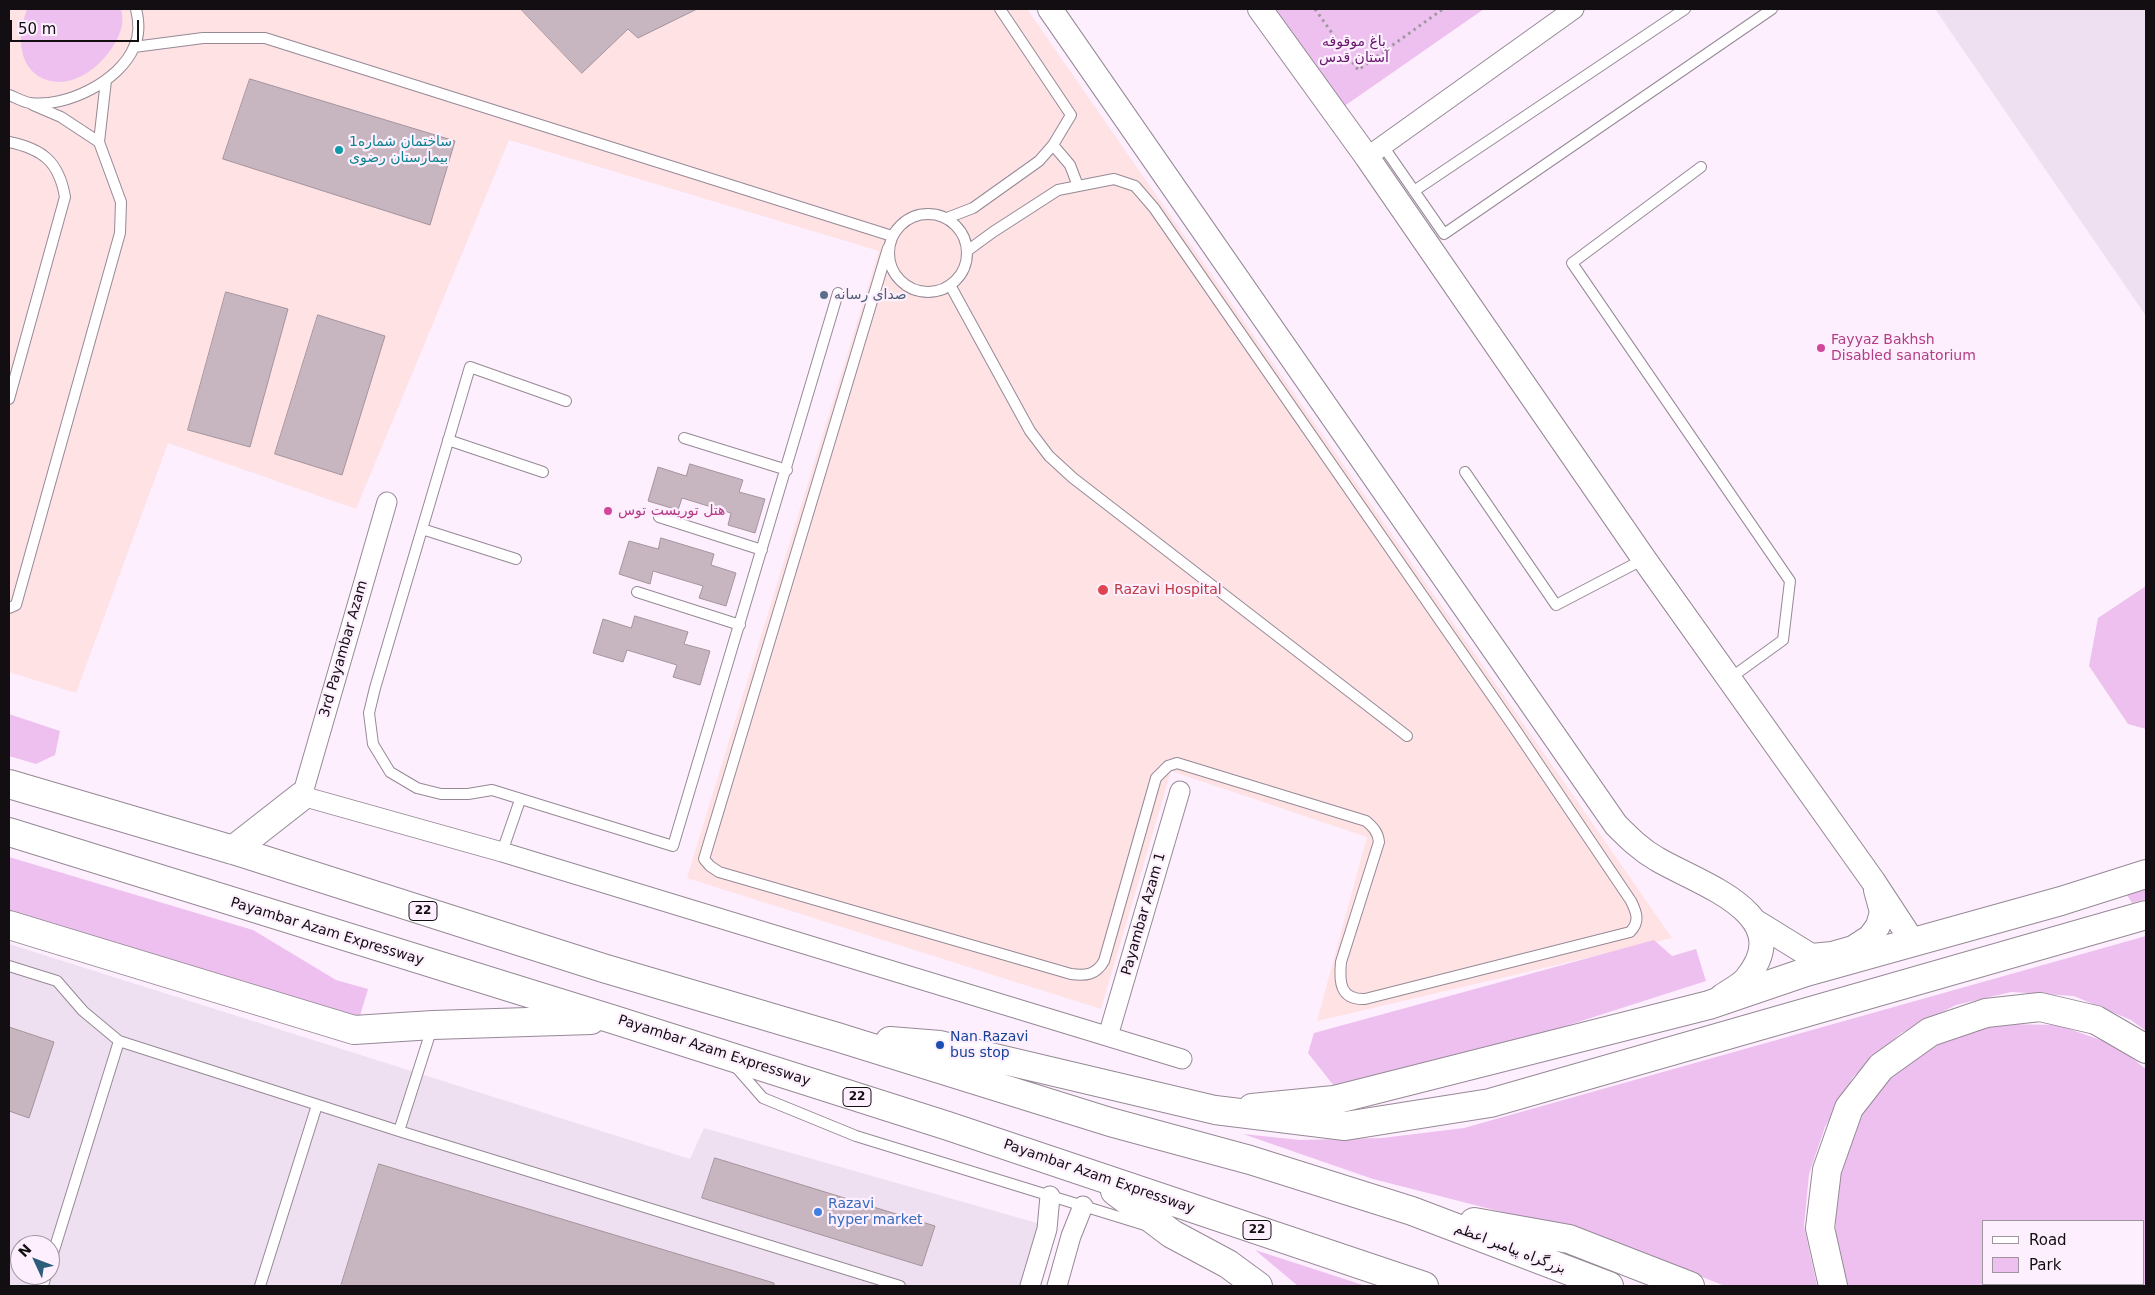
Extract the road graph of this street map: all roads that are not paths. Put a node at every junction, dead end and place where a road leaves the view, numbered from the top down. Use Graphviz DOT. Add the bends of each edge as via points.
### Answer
graph roads {
  1 [pos="1000,9"];
  2 [pos="1050,9"];
  3 [pos="1260,9"];
  4 [pos="1574,9"];
  5 [pos="1685,9"];
  6 [pos="1772,9"];
  7 [pos="139,10"];
  8 [pos="134,47"];
  9 [pos="106,80"];
  10 [pos="9,95"];
  11 [pos="30,103"];
  12 [pos="9,142"];
  13 [pos="99,142"];
  14 [pos="1054,145"];
  15 [pos="1375,151"];
  16 [pos="1701,167"];
  17 [pos="1078,186"];
  18 [pos="1414,191"];
  19 [pos="947,218"];
  20 [pos="892,236"];
  21 [pos="888,248"];
  22 [pos="967,251"];
  23 [pos="950,285"];
  24 [pos="838,293"];
  25 [pos="9,399"];
  26 [pos="566,401"];
  27 [pos="684,438"];
  28 [pos="448,440"];
  29 [pos="786,470"];
  30 [pos="544,472"];
  31 [pos="1464,472"];
  32 [pos="387,502"];
  33 [pos="659,517"];
  34 [pos="422,529"];
  35 [pos="762,550"];
  36 [pos="516,559"];
  37 [pos="1644,559"];
  38 [pos="637,592"];
  39 [pos="9,608"];
  40 [pos="740,625"];
  41 [pos="1729,679"];
  42 [pos="1407,736"];
  43 [pos="9,784"];
  44 [pos="1180,791"];
  45 [pos="308,798"];
  46 [pos="520,800"];
  47 [pos="9,832"];
  48 [pos="502,852"];
  49 [pos="245,854"];
  50 [pos="2146,874"];
  51 [pos="1874,881"];
  52 [pos="2146,915"];
  53 [pos="1756,922"];
  54 [pos="9,925"];
  55 [pos="1913,942"];
  56 [pos="9,966"];
  57 [pos="1709,1005"];
  58 [pos="615,1020"];
  59 [pos="433,1025"];
  60 [pos="1108,1036"];
  61 [pos="837,1037"];
  62 [pos="119,1041"];
  63 [pos="2146,1049"];
  64 [pos="726,1055"];
  65 [pos="1182,1059"];
  66 [pos="317,1105"];
  67 [pos="1215,1110"];
  68 [pos="399,1131"];
  69 [pos="1098,1178"];
  70 [pos="1050,1196"];
  71 [pos="1084,1206"];
  72 [pos="1412,1211"];
  73 [pos="1172,1234"];
  74 [pos="59,1235"];
  75 [pos="1420,1285"];
  76 [pos="260,1286"];
  77 [pos="900,1286"];
  78 [pos="1030,1286"];
  79 [pos="1058,1286"];
  80 [pos="1258,1286"];
  81 [pos="1609,1286"];
  82 [pos="1690,1286"];
  83 [pos="1833,1286"];
  1 -- 14 [label="lane" via="1071,115"];
  2 -- 53 [label="street" via="1616,825 1636,846 1736,902"];
  3 -- 15 [label="street"];
  4 -- 15 [label="street"];
  5 -- 18 [label="lane"];
  6 -- 18 [label="lane" via="1444,234"];
  7 -- 8 [label="lane"];
  8 -- 9 [label="lane"];
  8 -- 20 [label="lane" via="203,38 266,38"];
  9 -- 11 [label="lane" via="73,98"];
  9 -- 13 [label="lane"];
  10 -- 11 [label="lane"];
  11 -- 13 [label="lane" via="61,117"];
  12 -- 25 [label="lane" via="29,146 49,159 62,180 65,197"];
  13 -- 39 [label="lane" via="121,202 120,233 16,605"];
  14 -- 17 [label="lane" via="1070,165"];
  14 -- 19 [label="lane" via="1039,162 973,208"];
  15 -- 18 [label="lane"];
  15 -- 37 [label="street"];
  16 -- 41 [label="lane" via="1572,263 1790,581 1783,640"];
  17 -- 21 [label="lane" via="1114,179 1135,186 1154,208 1631,901 1637,914 1635,927 1630,932 1357,999 1348,995 1339,980 1341,962 1378,842 1374,828 1366,820 1176,763 1156,778 1104,961 1093,973 1072,974 719,872 710,866 704,859"];
  17 -- 22 [label="lane" via="1058,190"];
  19 -- 20 [label="lane" via="922,213 899,225"];
  19 -- 22 [label="lane" via="965,238"];
  20 -- 21 [label="lane"];
  21 -- 23 [label="lane" via="894,273 913,290 932,292"];
  22 -- 23 [label="lane" via="966,264 960,276"];
  23 -- 42 [label="lane" via="1030,431 1050,456 1073,478"];
  24 -- 29 [label="lane"];
  26 -- 28 [label="lane" via="470,367"];
  27 -- 29 [label="lane"];
  28 -- 30 [label="lane"];
  28 -- 34 [label="lane"];
  29 -- 35 [label="lane"];
  31 -- 37 [label="lane" via="1556,605"];
  32 -- 45 [label="street, 3rd Payambar Azam"];
  33 -- 35 [label="lane"];
  34 -- 36 [label="lane"];
  34 -- 46 [label="lane" via="369,713 373,744 390,772 417,788 441,794 492,790"];
  35 -- 40 [label="lane"];
  37 -- 41 [label="street"];
  38 -- 40 [label="lane"];
  40 -- 46 [label="lane" via="673,846"];
  41 -- 51 [label="street"];
  43 -- 49 [label="main road, 22"];
  44 -- 60 [label="street, Payambar Azam 1"];
  45 -- 48 [label="street"];
  45 -- 49 [label="main road"];
  46 -- 48 [label="lane"];
  47 -- 58 [label="main road, Payambar Azam Expressway / 22"];
  48 -- 60 [label="street"];
  49 -- 61 [label="main road, 22" via="602,968"];
  50 -- 55 [label="main road" via="2061,902"];
  51 -- 53 [label="street" via="1882,912 1878,926 1870,937 1853,948 1811,956"];
  51 -- 55 [label="street"];
  52 -- 67 [label="main road" via="1490,1103 1345,1126"];
  53 -- 57 [label="street" via="1763,944 1758,961 1745,980"];
  54 -- 59 [label="main road" via="354,1030"];
  55 -- 57 [label="main road" via="1806,972"];
  56 -- 62 [label="lane" via="57,981 83,1011"];
  57 -- 67 [label="main road" via="1334,1100"];
  58 -- 59 [label="main road"];
  58 -- 64 [label="main road, Payambar Azam Expressway / 22"];
  59 -- 68 [label="lane"];
  60 -- 65 [label="street"];
  61 -- 67 [label="main road" via="940,1046"];
  61 -- 72 [label="main road"];
  62 -- 66 [label="lane"];
  62 -- 74 [label="lane"];
  63 -- 83 [label="main road" via="2096,1020 2040,1007 1986,1013 1930,1032 1881,1067 1849,1108 1827,1170 1820,1228"];
  64 -- 69 [label="main road, Payambar Azam Expressway / 22"];
  64 -- 70 [label="lane" via="763,1098 856,1136"];
  66 -- 68 [label="lane"];
  66 -- 76 [label="lane"];
  68 -- 77 [label="lane"];
  69 -- 73 [label="main road"];
  69 -- 75 [label="main road, Payambar Azam Expressway / 22"];
  70 -- 71 [label="lane"];
  70 -- 78 [label="street" via="1047,1228"];
  71 -- 73 [label="lane"];
  71 -- 79 [label="street"];
  72 -- 81 [label="main road, بزرگراه پیامبر اعظم"];
  72 -- 82 [label="main road" via="1569,1239"];
  73 -- 80 [label="main road" via="1228,1264"];
}
